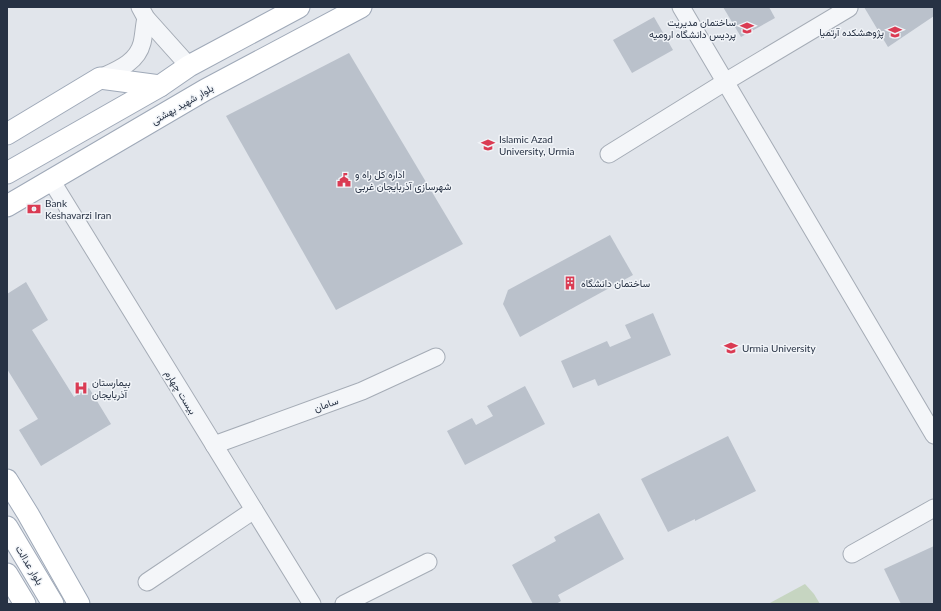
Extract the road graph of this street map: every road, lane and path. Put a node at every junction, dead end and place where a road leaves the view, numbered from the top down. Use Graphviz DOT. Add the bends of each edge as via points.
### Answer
graph roads {
  1 [pos="300,7"];
  2 [pos="361,7"];
  3 [pos="681,7"];
  4 [pos="849,8"];
  5 [pos="143,12"];
  6 [pos="189,66"];
  7 [pos="100,78"];
  8 [pos="725,82"];
  9 [pos="160,86"];
  10 [pos="205,90"];
  11 [pos="7,134"];
  12 [pos="609,154"];
  13 [pos="7,174"];
  14 [pos="51,180"];
  15 [pos="7,206"];
  16 [pos="436,357"];
  17 [pos="934,435"];
  18 [pos="214,445"];
  19 [pos="7,480"];
  20 [pos="934,508"];
  21 [pos="254,510"];
  22 [pos="7,527"];
  23 [pos="852,554"];
  24 [pos="428,562"];
  25 [pos="7,574"];
  26 [pos="147,582"];
  27 [pos="25,604"];
  28 [pos="53,604"];
  29 [pos="79,604"];
  30 [pos="312,604"];
  31 [pos="344,604"];
  1 -- 6 [label="main road"];
  2 -- 10 [label="main road, بلوار شهید بهشتی"];
  3 -- 8 [label="street"];
  4 -- 8 [label="street"];
  5 -- 6 [label="street"];
  5 -- 7 [label="street" via="142,44 137,55 120,69"];
  6 -- 9 [label="main road"];
  6 -- 10 [label="main road"];
  7 -- 9 [label="main road"];
  7 -- 11 [label="main road"];
  8 -- 12 [label="street"];
  8 -- 17 [label="street"];
  9 -- 13 [label="main road"];
  10 -- 14 [label="main road, بلوار شهید بهشتی"];
  14 -- 15 [label="main road, بلوار شهید بهشتی"];
  14 -- 18 [label="street, بیست چهارم"];
  16 -- 18 [label="street, سامان" via="362,391"];
  18 -- 21 [label="street, بیست چهارم"];
  19 -- 29 [label="main road"];
  20 -- 23 [label="street"];
  21 -- 26 [label="street"];
  21 -- 30 [label="street, بیست چهارم"];
  22 -- 28 [label="main road, بلوار عدالت"];
  24 -- 31 [label="street"];
  25 -- 27 [label="main road"];
}
